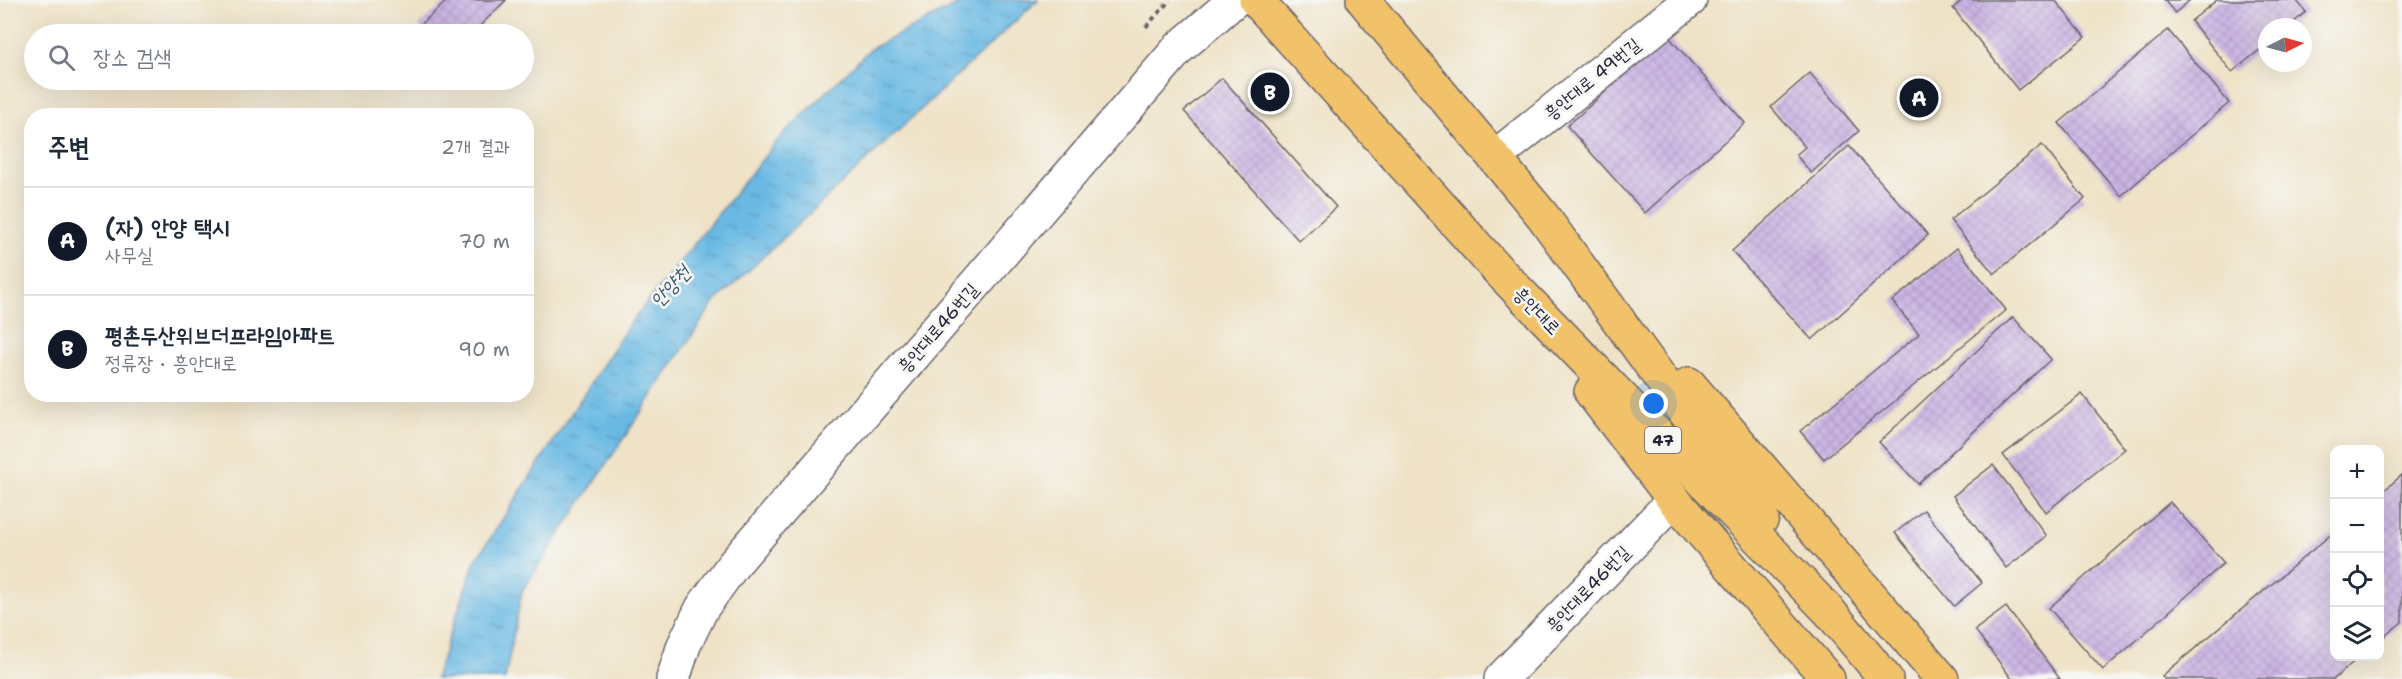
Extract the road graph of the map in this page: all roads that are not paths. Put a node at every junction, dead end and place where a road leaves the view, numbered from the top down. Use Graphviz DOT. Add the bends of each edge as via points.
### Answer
graph roads {
  1 [pos="1235,0"];
  2 [pos="1256,0"];
  3 [pos="1363,0"];
  4 [pos="1690,0"];
  5 [pos="1494,157"];
  6 [pos="1542,214"];
  7 [pos="1497,269"];
  8 [pos="1674,500"];
  9 [pos="1829,611"];
  10 [pos="674,679"];
  11 [pos="1502,679"];
  12 [pos="1827,679"];
  13 [pos="1886,679"];
  14 [pos="1942,679"];
  1 -- 10 [label="street, 흥안대로46번길" via="1180,46 733,565 702,608 684,645"];
  2 -- 7 [label="main road, 흥안대로 / 47"];
  3 -- 5 [label="main road, 흥안대로 / 47"];
  4 -- 5 [label="street, 흥안대로 49번길"];
  5 -- 6 [label="main road, 흥안대로 / 47"];
  6 -- 9 [label="main road, 흥안대로 / 47"];
  6 -- 14 [label="main road"];
  7 -- 8 [label="main road"];
  7 -- 9 [label="main road, 흥안대로 / 47"];
  8 -- 11 [label="street, 흥안대로46번길"];
  8 -- 12 [label="main road"];
  9 -- 13 [label="main road, 흥안대로 / 47"];
}
